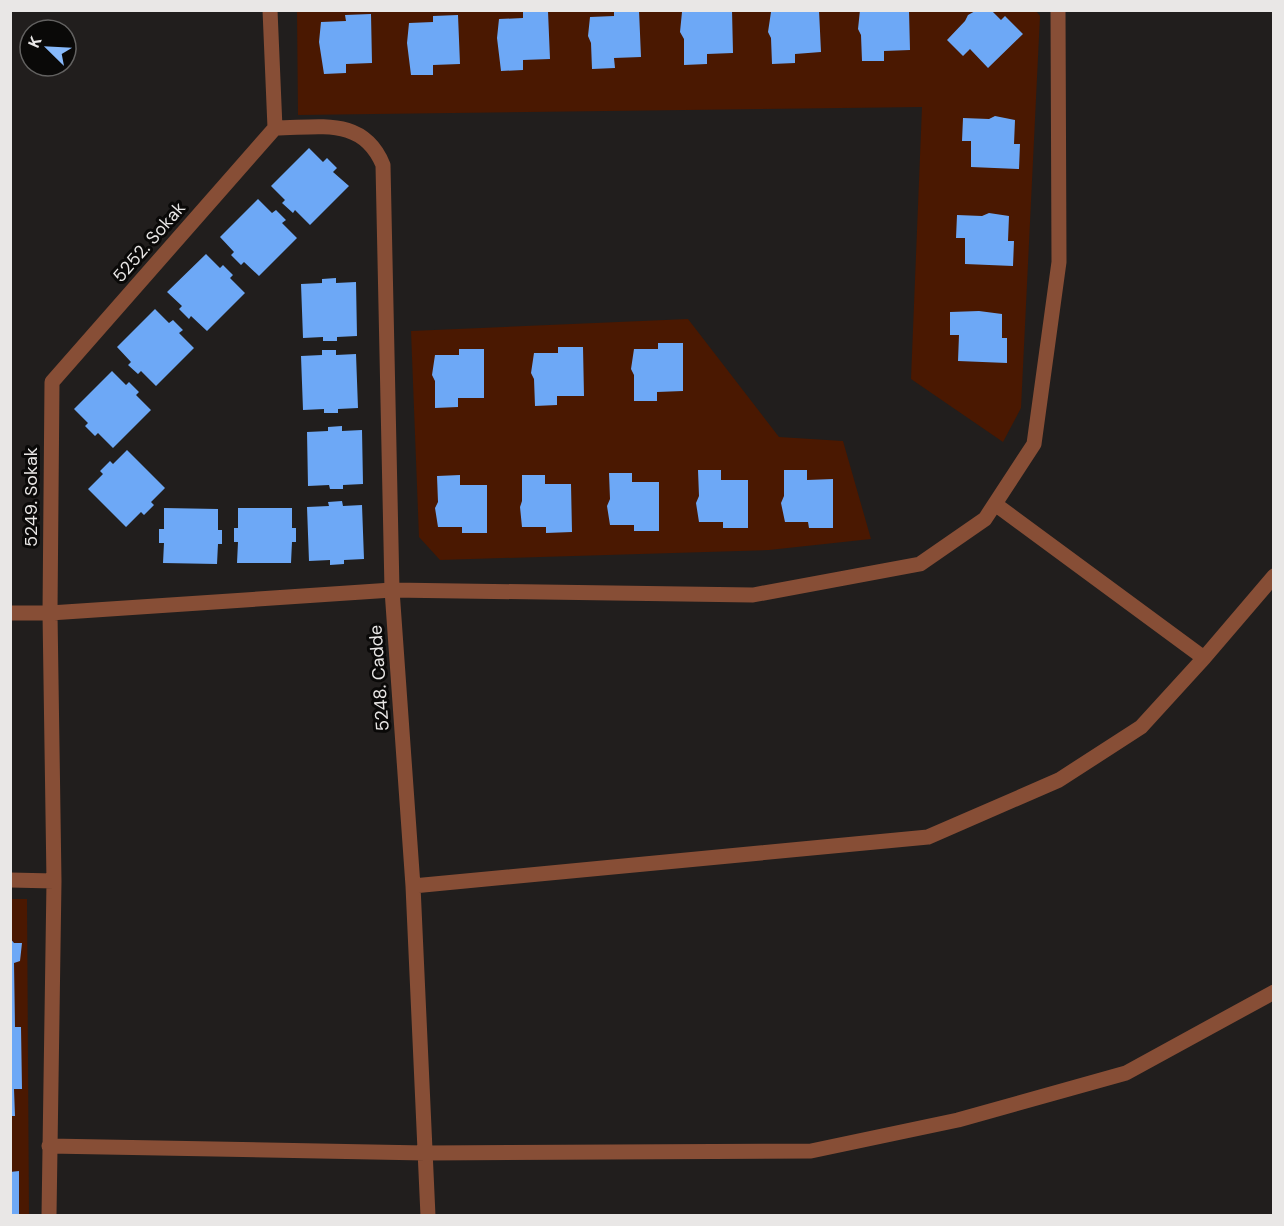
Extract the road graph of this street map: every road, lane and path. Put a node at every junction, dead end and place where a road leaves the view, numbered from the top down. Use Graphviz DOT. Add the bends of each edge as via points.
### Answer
graph roads {
  1 [pos="270,10"];
  2 [pos="1058,10"];
  3 [pos="275,128"];
  4 [pos="52,382"];
  5 [pos="995,504"];
  6 [pos="1274,576"];
  7 [pos="392,590"];
  8 [pos="10,613"];
  9 [pos="50,613"];
  10 [pos="1204,658"];
  11 [pos="10,880"];
  12 [pos="54,881"];
  13 [pos="413,886"];
  14 [pos="1274,992"];
  15 [pos="50,1146"];
  16 [pos="425,1153"];
  17 [pos="49,1215"];
  18 [pos="428,1215"];
  1 -- 3 [label="street"];
  2 -- 5 [label="street" via="1059,262 1034,444"];
  3 -- 4 [label="street, 5252. Sokak"];
  3 -- 7 [label="street, 5248. Cadde" via="348,129 370,141 383,165"];
  4 -- 9 [label="street, 5249. Sokak"];
  5 -- 7 [label="street" via="985,519 920,564 753,595"];
  5 -- 10 [label="street"];
  6 -- 10 [label="street"];
  7 -- 9 [label="street"];
  7 -- 13 [label="street, 5248. Cadde"];
  8 -- 9 [label="street"];
  9 -- 12 [label="street, 5249. Sokak"];
  10 -- 13 [label="street" via="1141,727 1059,780 928,837"];
  11 -- 12 [label="street"];
  12 -- 15 [label="street, 5249. Sokak"];
  13 -- 16 [label="street, 5248. Cadde"];
  14 -- 16 [label="street" via="1126,1073 958,1120 811,1151"];
  15 -- 16 [label="street"];
  15 -- 17 [label="street, 5249. Sokak"];
  16 -- 18 [label="street, 5248. Cadde"];
}
